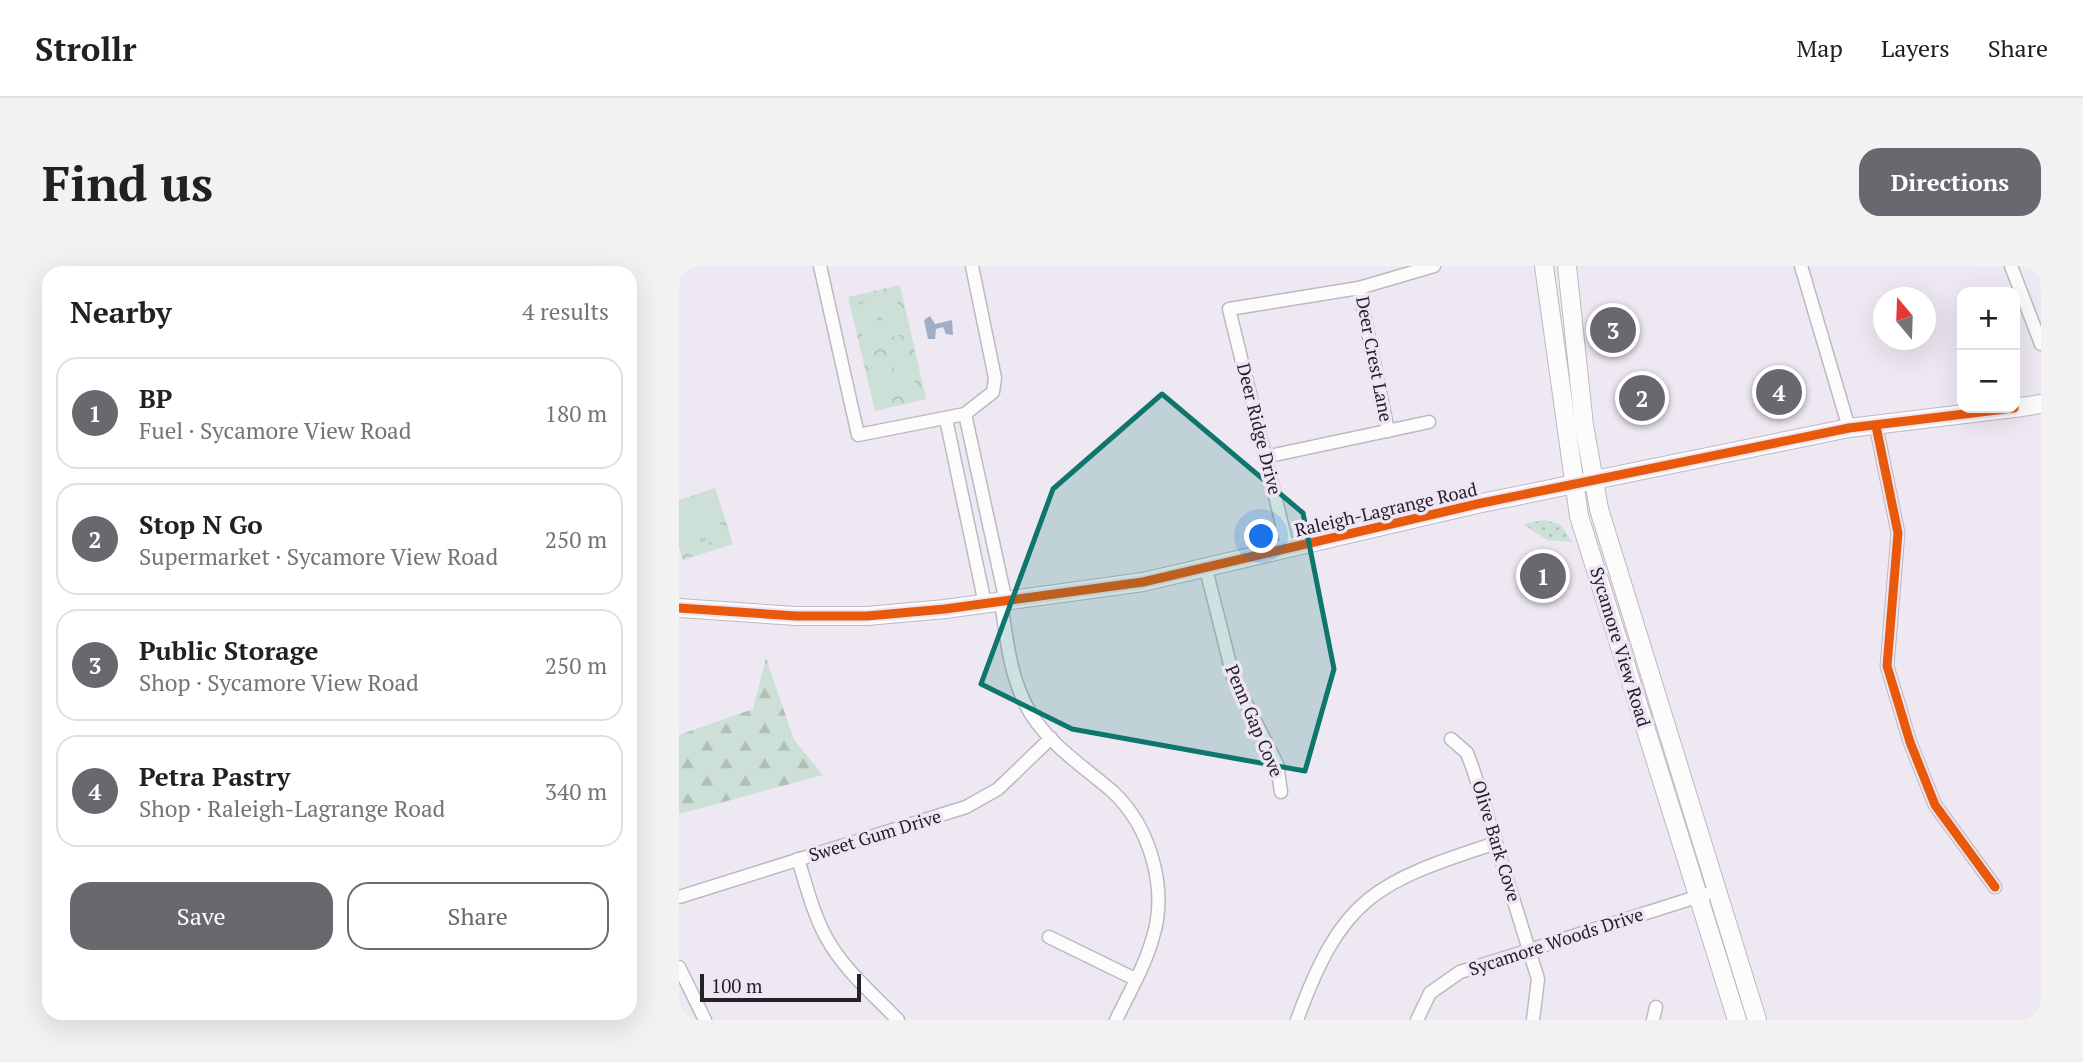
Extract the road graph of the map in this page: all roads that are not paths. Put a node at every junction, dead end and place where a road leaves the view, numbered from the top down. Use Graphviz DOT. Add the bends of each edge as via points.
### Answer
graph roads {
  1 [pos="820,266"];
  2 [pos="972,266"];
  3 [pos="1434,266"];
  4 [pos="1544,266"];
  5 [pos="1567,266"];
  6 [pos="1801,266"];
  7 [pos="2011,266"];
  8 [pos="1359,288"];
  9 [pos="1571,308"];
  10 [pos="1548,312"];
  11 [pos="2041,344"];
  12 [pos="1580,387"];
  13 [pos="1560,390"];
  14 [pos="2041,404"];
  15 [pos="2020,407"];
  16 [pos="1976,413"];
  17 [pos="965,414"];
  18 [pos="946,419"];
  19 [pos="1429,422"];
  20 [pos="1876,426"];
  21 [pos="1849,428"];
  22 [pos="1388,431"];
  23 [pos="1265,457"];
  24 [pos="1595,481"];
  25 [pos="1573,485"];
  26 [pos="984,504"];
  27 [pos="967,508"];
  28 [pos="1288,550"];
  29 [pos="1206,569"];
  30 [pos="997,603"];
  31 [pos="679,608"];
  32 [pos="1051,738"];
  33 [pos="1451,739"];
  34 [pos="1281,792"];
  35 [pos="1496,844"];
  36 [pos="797,859"];
  37 [pos="1995,887"];
  38 [pos="1716,890"];
  39 [pos="679,897"];
  40 [pos="1697,897"];
  41 [pos="1049,937"];
  42 [pos="1530,950"];
  43 [pos="679,967"];
  44 [pos="1135,979"];
  45 [pos="705,1020"];
  46 [pos="898,1020"];
  47 [pos="1116,1020"];
  48 [pos="1297,1020"];
  49 [pos="1417,1020"];
  50 [pos="1533,1020"];
  51 [pos="1737,1020"];
  52 [pos="1756,1020"];
  1 -- 18 [label="street" via="858,435"];
  2 -- 17 [label="street" via="995,378 993,392"];
  3 -- 8 [label="street"];
  4 -- 10 [label="main road, Sycamore View Road"];
  5 -- 9 [label="main road, Sycamore View Road"];
  6 -- 21 [label="street"];
  7 -- 11 [label="street"];
  8 -- 22 [label="street, Deer Crest Lane"];
  8 -- 23 [label="street, Deer Ridge Drive" via="1229,309"];
  9 -- 10 [label="main road"];
  9 -- 12 [label="main road, Sycamore View Road"];
  10 -- 13 [label="main road, Sycamore View Road"];
  12 -- 13 [label="main road"];
  12 -- 24 [label="main road, Sycamore View Road"];
  13 -- 25 [label="main road, Sycamore View Road"];
  14 -- 15 [label="main road, Raleigh-Lagrange Road"];
  16 -- 20 [label="main road, Raleigh-Lagrange Road"];
  17 -- 18 [label="street"];
  17 -- 26 [label="street"];
  18 -- 27 [label="street"];
  19 -- 22 [label="street"];
  20 -- 21 [label="main road, Raleigh-Lagrange Road"];
  20 -- 37 [label="street" via="1898,533 1888,666 1935,806"];
  21 -- 24 [label="main road, Raleigh-Lagrange Road"];
  22 -- 23 [label="street"];
  23 -- 28 [label="street, Deer Ridge Drive"];
  24 -- 25 [label="main road, Raleigh-Lagrange Road"];
  24 -- 38 [label="main road, Sycamore View Road" via="1599,509"];
  25 -- 28 [label="main road, Raleigh-Lagrange Road"];
  25 -- 40 [label="main road, Sycamore View Road"];
  26 -- 27 [label="street"];
  26 -- 30 [label="street"];
  27 -- 30 [label="street"];
  28 -- 29 [label="main road, Raleigh-Lagrange Road"];
  29 -- 30 [label="main road, Raleigh-Lagrange Road"];
  29 -- 34 [label="street, Penn Gap Cove" via="1231,669 1277,764"];
  30 -- 31 [label="main road, Raleigh-Lagrange Road" via="823,616"];
  30 -- 32 [label="street" via="1016,683 1032,715"];
  32 -- 36 [label="street, Sweet Gum Drive" via="1006,782 976,803"];
  32 -- 44 [label="street" via="1120,800 1148,847 1158,888 1156,921"];
  33 -- 35 [label="street, Olive Bark Cove" via="1467,753"];
  35 -- 42 [label="street, Olive Bark Cove"];
  35 -- 48 [label="street" via="1416,869 1369,898 1325,952"];
  36 -- 39 [label="street, Sweet Gum Drive"];
  36 -- 46 [label="street" via="831,945"];
  38 -- 40 [label="street, Sycamore Woods Drive"];
  38 -- 52 [label="main road, Sycamore View Road"];
  40 -- 42 [label="street, Sycamore Woods Drive"];
  40 -- 51 [label="main road, Sycamore View Road"];
  41 -- 44 [label="street"];
  42 -- 49 [label="street, Sycamore Woods Drive" via="1449,978 1430,993"];
  42 -- 50 [label="street, Olive Bark Cove" via="1539,985"];
  43 -- 45 [label="street"];
  44 -- 47 [label="street"];
}
